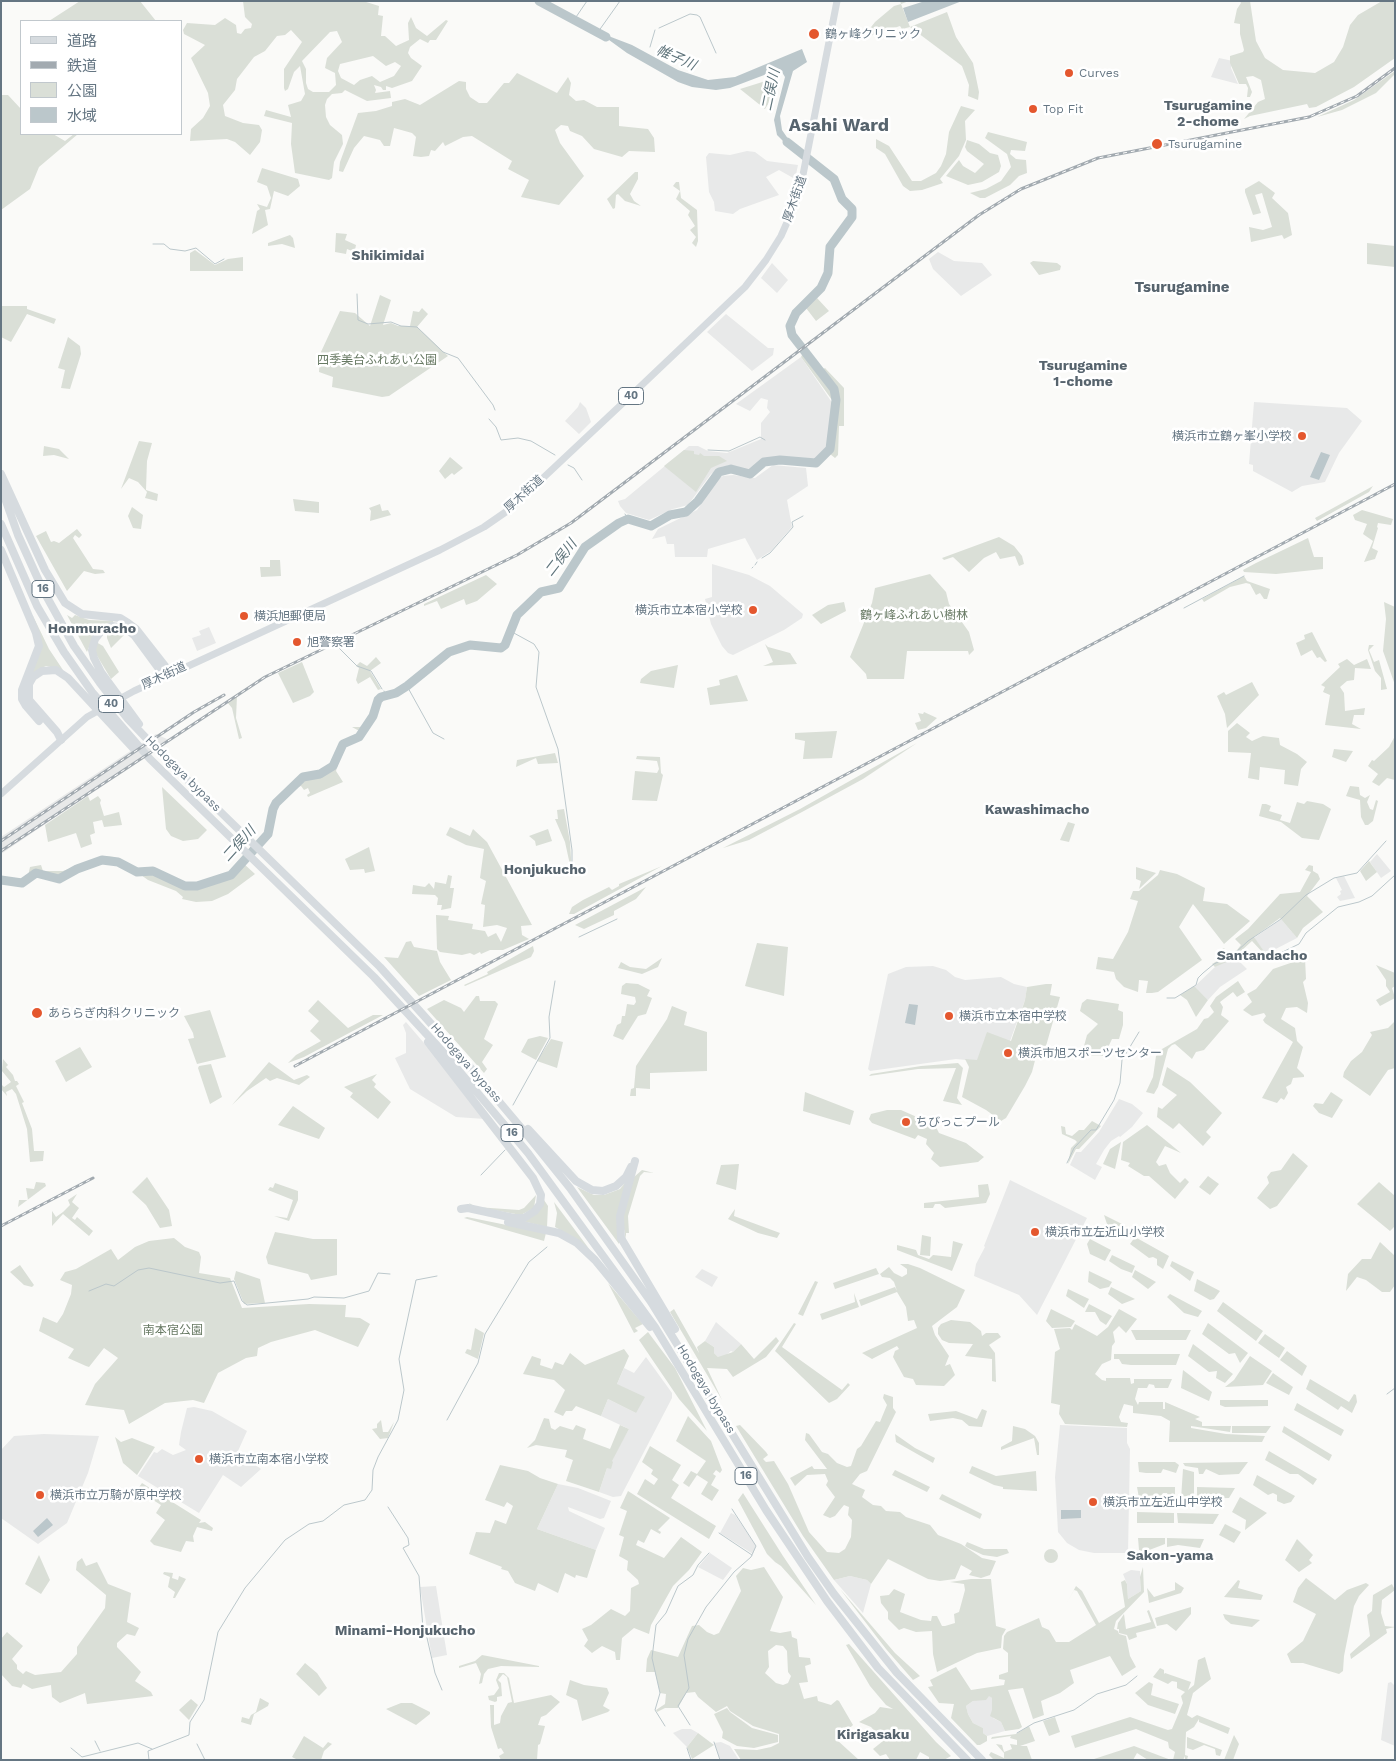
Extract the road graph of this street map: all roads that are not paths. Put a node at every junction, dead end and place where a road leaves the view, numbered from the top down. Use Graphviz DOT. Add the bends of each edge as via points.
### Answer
graph roads {
  1 [pos="837,1"];
  2 [pos="1,474"];
  3 [pos="1,487"];
  4 [pos="1,524"];
  5 [pos="1,550"];
  6 [pos="166,676"];
  7 [pos="89,695"];
  8 [pos="61,740"];
  9 [pos="190,782"];
  10 [pos="1,794"];
  11 [pos="459,1077"];
  12 [pos="492,1092"];
  13 [pos="669,1349"];
  14 [pos="696,1372"];
  15 [pos="967,1760"];
  16 [pos="982,1760"];
  1 -- 6 [label="main road, 厚木街道 / 40" via="807,162 796,202 766,260 748,283 510,509 476,532"];
  2 -- 6 [label="highway" via="45,570 65,604 82,614 120,618 136,628 165,666"];
  3 -- 9 [label="highway, Hodogaya bypass / 16" via="43,590 74,646 144,737"];
  4 -- 7 [label="highway, 16" via="37,606"];
  5 -- 8 [label="highway" via="39,646 23,683 22,699 31,713"];
  6 -- 8 [label="main road, 厚木街道 / 40" via="87,718"];
  6 -- 9 [label="highway" via="125,628 112,626 102,630 96,639 92,650 94,658 131,713"];
  7 -- 8 [label="highway" via="56,670 42,671 30,681 29,700"];
  7 -- 11 [label="highway, Hodogaya bypass / 16" via="125,740 336,938 412,1018"];
  8 -- 10 [label="main road, 厚木街道 / 40"];
  9 -- 12 [label="highway, Hodogaya bypass / 16" via="409,998"];
  11 -- 13 [label="highway, Hodogaya bypass / 16" via="560,1194"];
  11 -- 13 [label="highway" via="533,1178 541,1195 535,1211 524,1218 461,1209 559,1233 577,1243"];
  12 -- 14 [label="highway, Hodogaya bypass / 16" via="570,1188"];
  12 -- 14 [label="highway" via="576,1181 592,1190 608,1190 624,1180 635,1161 620,1216 621,1238 676,1331"];
  13 -- 15 [label="highway, Hodogaya bypass / 16" via="766,1510 827,1601 878,1668"];
  14 -- 16 [label="highway, Hodogaya bypass / 16" via="834,1594 897,1673"];
}
